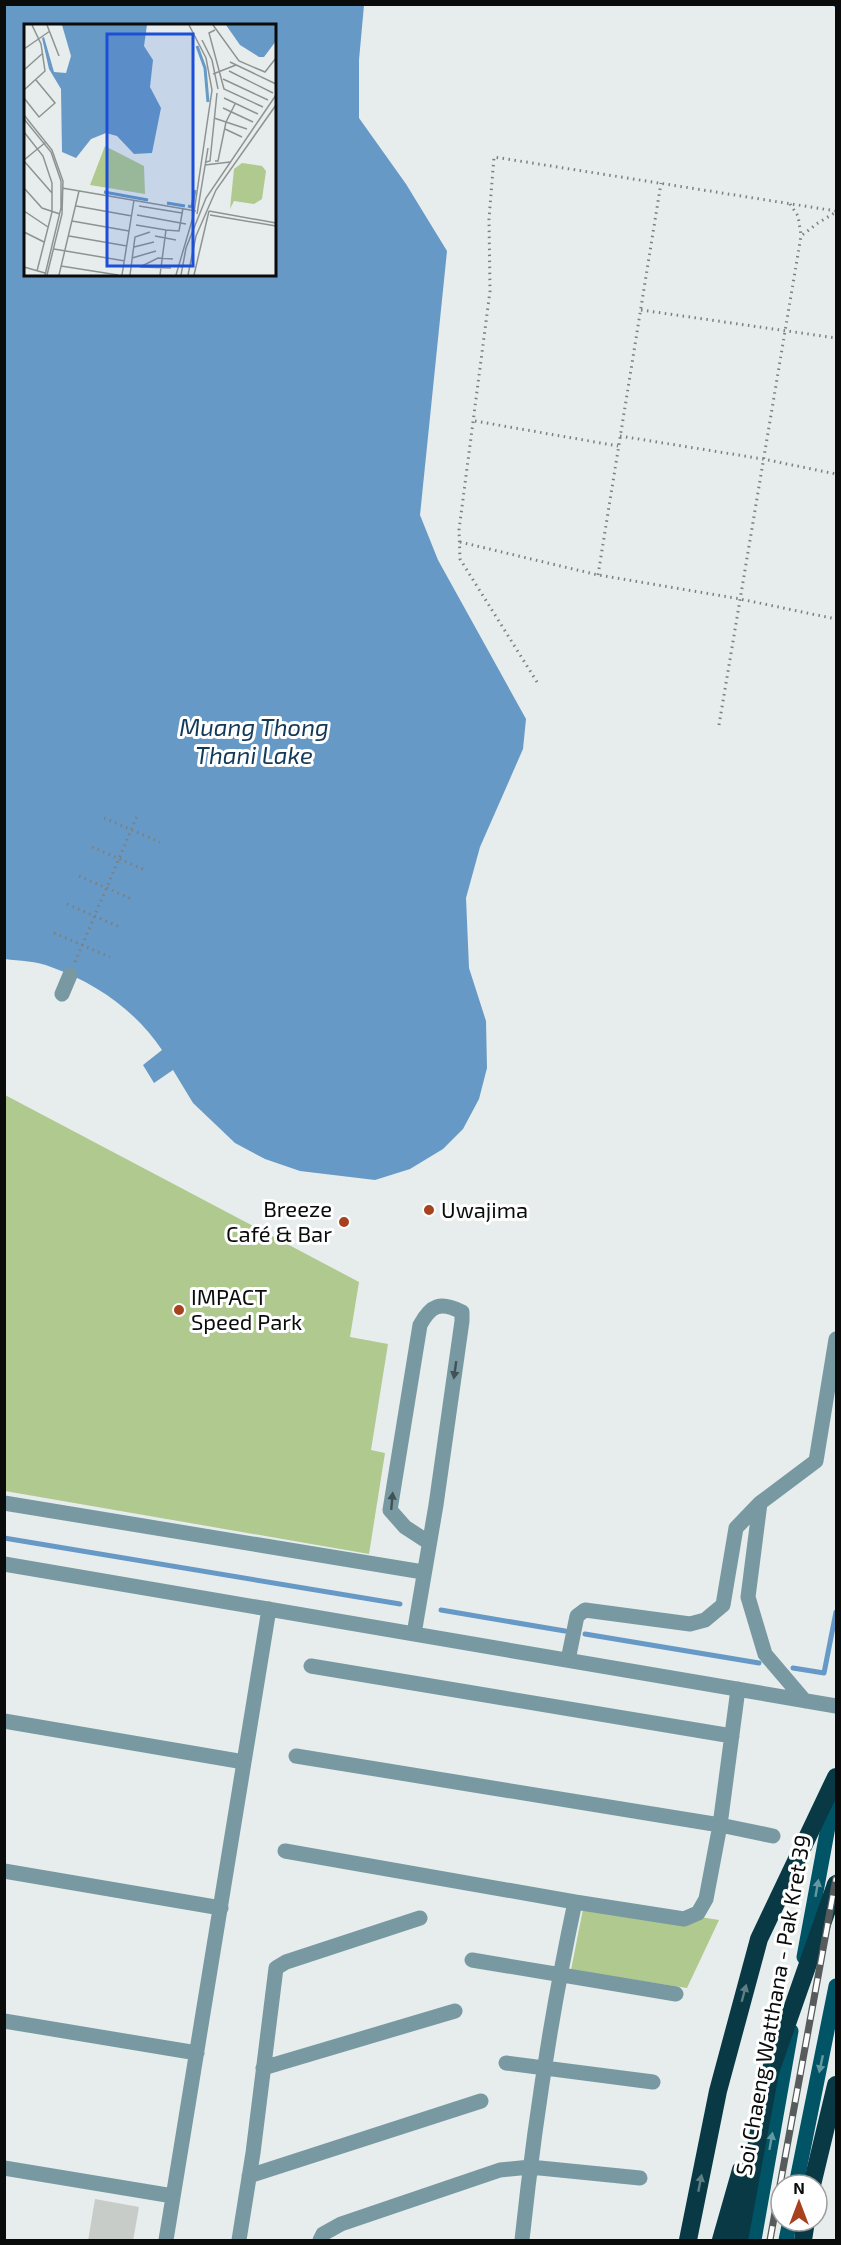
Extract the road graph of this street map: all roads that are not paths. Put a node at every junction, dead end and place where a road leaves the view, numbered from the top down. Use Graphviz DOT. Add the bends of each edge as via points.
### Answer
graph roads {
  1 [pos="70,975"];
  2 [pos="62,994"];
  3 [pos="837,1339"];
  4 [pos="4,1503"];
  5 [pos="760,1503"];
  6 [pos="428,1542"];
  7 [pos="4,1564"];
  8 [pos="423,1572"];
  9 [pos="269,1609"];
  10 [pos="414,1634"];
  11 [pos="568,1660"];
  12 [pos="311,1666"];
  13 [pos="738,1689"];
  14 [pos="805,1701"];
  15 [pos="837,1706"];
  16 [pos="4,1721"];
  17 [pos="732,1736"];
  18 [pos="296,1756"];
  19 [pos="244,1762"];
  20 [pos="837,1778"];
  21 [pos="720,1825"];
  22 [pos="773,1836"];
  23 [pos="285,1851"];
  24 [pos="4,1871"];
  25 [pos="837,1884"];
  26 [pos="575,1902"];
  27 [pos="220,1908"];
  28 [pos="420,1918"];
  29 [pos="472,1960"];
  30 [pos="559,1976"];
  31 [pos="837,1986"];
  32 [pos="676,1994"];
  33 [pos="455,2011"];
  34 [pos="4,2021"];
  35 [pos="197,2053"];
  36 [pos="506,2063"];
  37 [pos="263,2068"];
  38 [pos="545,2069"];
  39 [pos="770,2072"];
  40 [pos="653,2082"];
  41 [pos="837,2085"];
  42 [pos="481,2101"];
  43 [pos="530,2167"];
  44 [pos="4,2168"];
  45 [pos="798,2173"];
  46 [pos="815,2173"];
  47 [pos="249,2175"];
  48 [pos="640,2178"];
  49 [pos="174,2196"];
  50 [pos="166,2241"];
  51 [pos="239,2241"];
  52 [pos="320,2241"];
  53 [pos="522,2241"];
  54 [pos="688,2241"];
  55 [pos="721,2241"];
  56 [pos="739,2241"];
  57 [pos="754,2241"];
  1 -- 2 [label="street"];
  3 -- 5 [label="street" via="816,1461"];
  4 -- 8 [label="street"];
  5 -- 11 [label="street" via="736,1528 723,1605 705,1620 690,1624 585,1610 578,1616"];
  5 -- 14 [label="street" via="748,1597 765,1654"];
  6 -- 6 [label="street, one-way" via="405,1527 390,1510 420,1325 427,1312 438,1306 462,1312 462,1321"];
  6 -- 8 [label="street"];
  7 -- 9 [label="street"];
  8 -- 10 [label="street"];
  9 -- 10 [label="street"];
  9 -- 19 [label="street"];
  10 -- 11 [label="street"];
  11 -- 13 [label="street"];
  12 -- 17 [label="street"];
  13 -- 14 [label="street"];
  13 -- 17 [label="street"];
  14 -- 15 [label="street"];
  16 -- 19 [label="street"];
  17 -- 21 [label="street"];
  18 -- 21 [label="street"];
  19 -- 27 [label="street"];
  54 -- 20 [label="highway, one-way" via="718,2091 759,1939"];
  57 -- 20 [label="main road, Soi Chaeng Watthana - Pak Kret 39, one-way"];
  21 -- 22 [label="street"];
  21 -- 26 [label="street" via="706,1899 698,1913 684,1919"];
  23 -- 26 [label="street"];
  24 -- 27 [label="street"];
  25 -- 39 [label="highway"];
  26 -- 30 [label="street"];
  27 -- 35 [label="street"];
  28 -- 37 [label="street" via="276,1968"];
  29 -- 30 [label="street"];
  30 -- 32 [label="street"];
  30 -- 38 [label="street"];
  31 -- 45 [label="main road, one-way"];
  33 -- 37 [label="street"];
  34 -- 35 [label="street"];
  35 -- 49 [label="street"];
  36 -- 38 [label="street"];
  37 -- 47 [label="street"];
  38 -- 40 [label="street"];
  38 -- 43 [label="street"];
  39 -- 55 [label="highway"];
  39 -- 56 [label="highway"];
  41 -- 46 [label="highway"];
  42 -- 47 [label="street"];
  43 -- 48 [label="street"];
  43 -- 52 [label="street" via="500,2170 341,2224 323,2234"];
  43 -- 53 [label="street"];
  44 -- 49 [label="street"];
  47 -- 51 [label="street"];
  49 -- 50 [label="street"];
}
